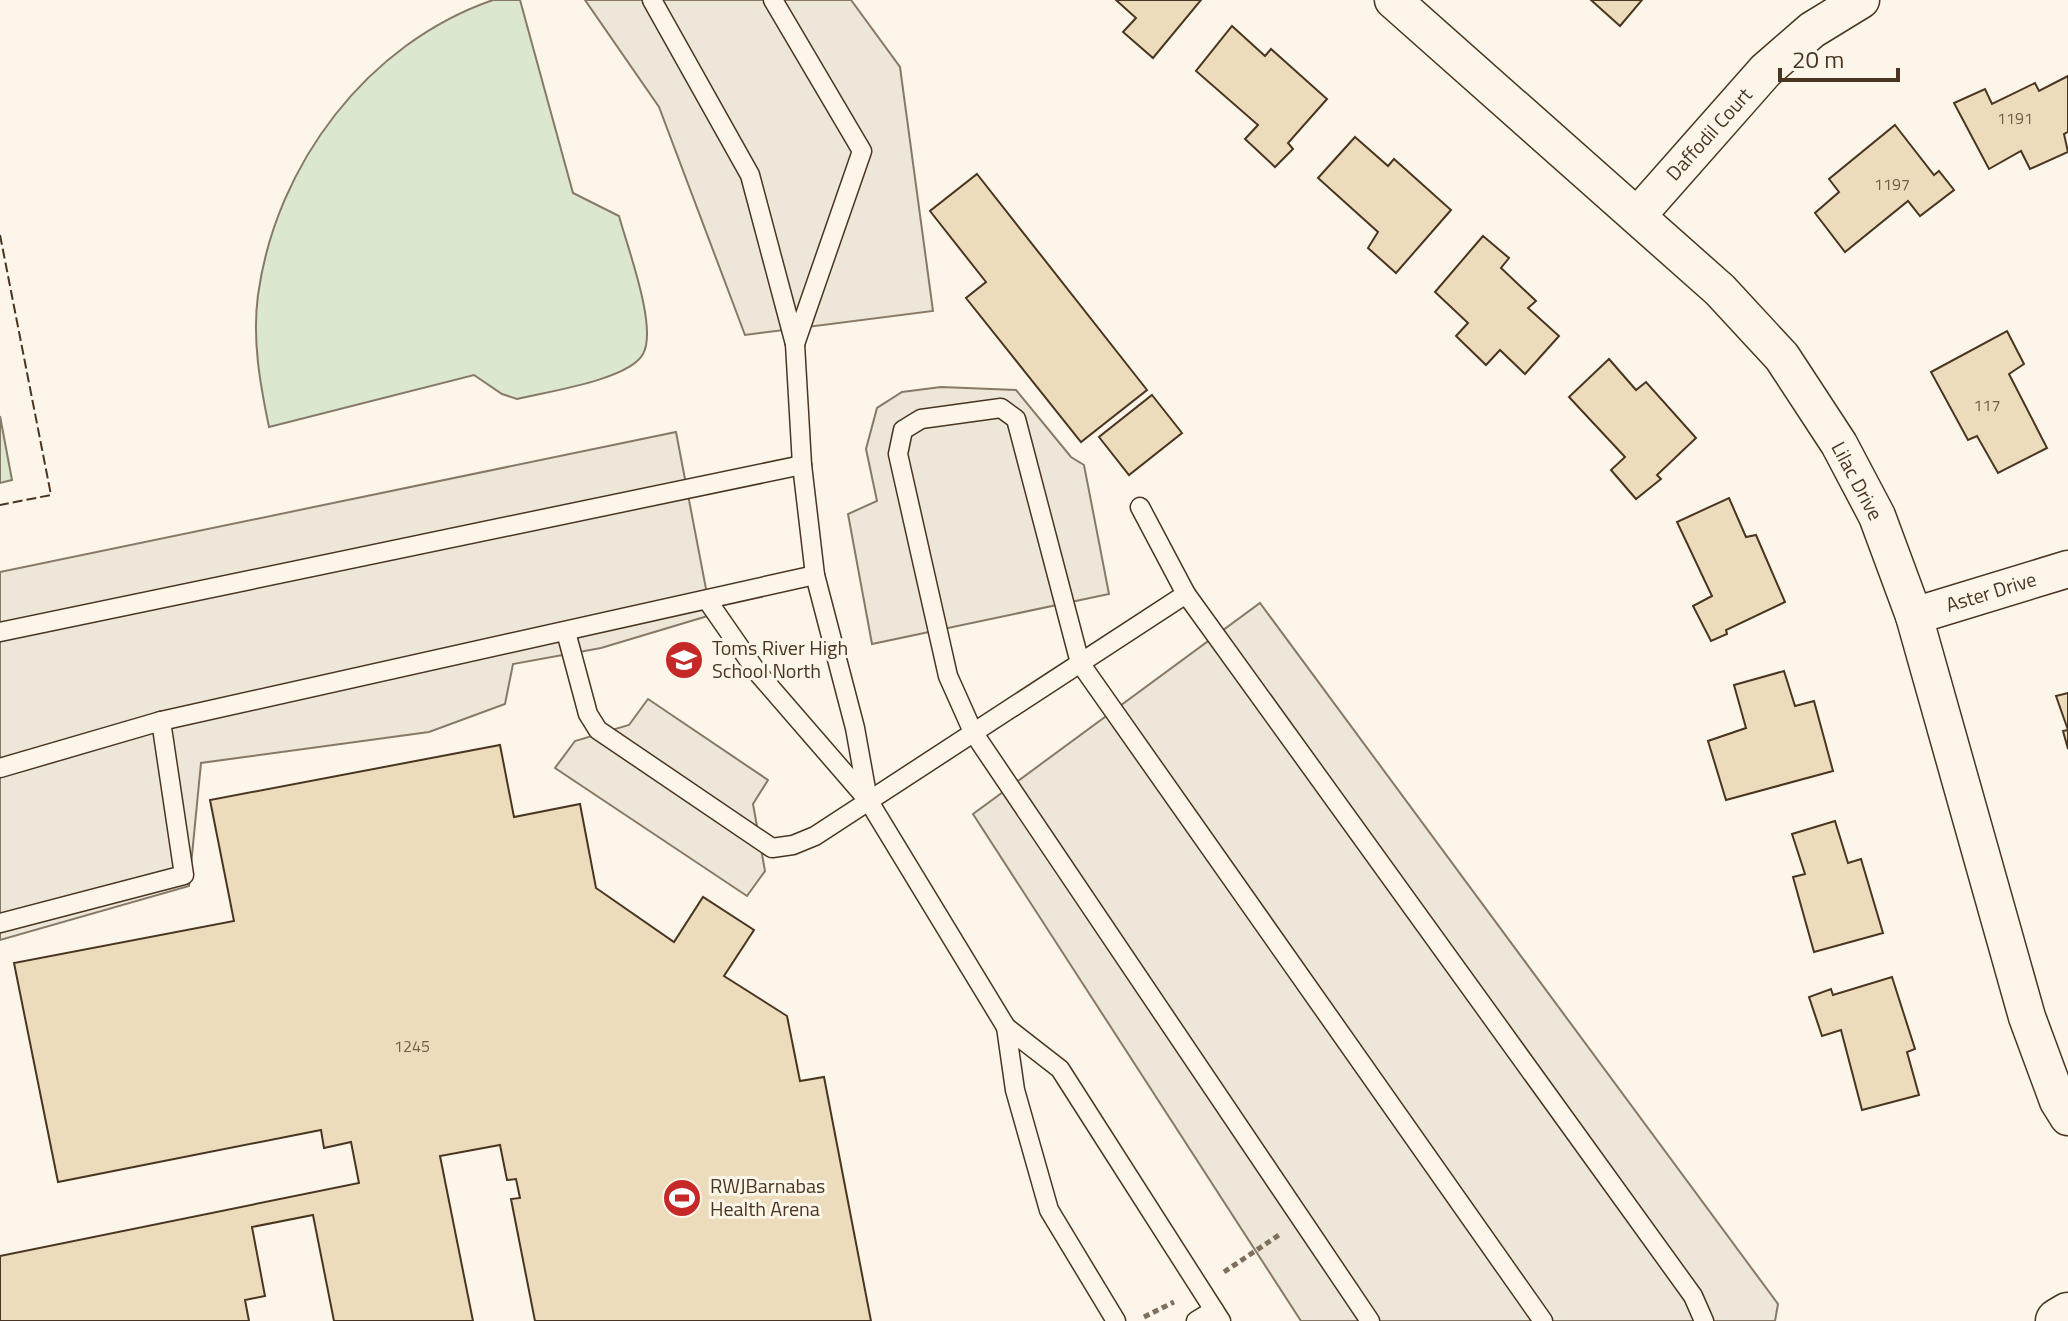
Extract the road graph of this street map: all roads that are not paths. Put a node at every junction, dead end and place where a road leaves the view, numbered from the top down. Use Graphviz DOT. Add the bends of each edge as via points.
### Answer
graph roads {
  1 [pos="652,0"];
  2 [pos="773,0"];
  3 [pos="1393,0"];
  4 [pos="1861,0"];
  5 [pos="1637,216"];
  6 [pos="795,344"];
  7 [pos="802,465"];
  8 [pos="1140,507"];
  9 [pos="2068,569"];
  10 [pos="815,575"];
  11 [pos="1186,594"];
  12 [pos="707,600"];
  13 [pos="1914,616"];
  14 [pos="0,632"];
  15 [pos="566,632"];
  16 [pos="1080,663"];
  17 [pos="161,721"];
  18 [pos="973,732"];
  19 [pos="0,768"];
  20 [pos="868,800"];
  21 [pos="0,923"];
  22 [pos="1006,1027"];
  23 [pos="2068,1117"];
  24 [pos="2068,1315"];
  25 [pos="1218,1316"];
  26 [pos="1116,1321"];
  27 [pos="1196,1321"];
  28 [pos="1370,1321"];
  29 [pos="1543,1321"];
  30 [pos="1704,1321"];
  31 [pos="2058,1321"];
  1 -- 6 [label="lane" via="750,175"];
  2 -- 6 [label="lane" via="862,151"];
  3 -- 5 [label="street, Lilac Drive"];
  4 -- 5 [label="street, Daffodil Court" via="1812,30 1766,70"];
  5 -- 13 [label="street, Lilac Drive" via="1720,290 1782,357 1839,444 1877,516"];
  6 -- 7 [label="lane"];
  7 -- 10 [label="lane"];
  7 -- 14 [label="lane"];
  8 -- 11 [label="lane"];
  9 -- 13 [label="street, Aster Drive"];
  10 -- 12 [label="lane"];
  10 -- 20 [label="lane"];
  11 -- 16 [label="lane"];
  11 -- 30 [label="lane" via="1693,1296"];
  12 -- 15 [label="lane"];
  12 -- 20 [label="lane" via="757,672"];
  13 -- 23 [label="street, Lilac Drive" via="2027,1017"];
  15 -- 17 [label="lane"];
  15 -- 20 [label="lane" via="588,714 598,730 772,848 815,836"];
  16 -- 18 [label="lane"];
  16 -- 18 [label="lane" via="1016,419 1001,408 921,419 903,430 898,454 948,676"];
  16 -- 29 [label="lane"];
  17 -- 19 [label="lane"];
  17 -- 21 [label="lane" via="184,875"];
  18 -- 20 [label="lane"];
  18 -- 28 [label="lane"];
  20 -- 22 [label="lane"];
  22 -- 25 [label="lane" via="1060,1069"];
  22 -- 26 [label="lane" via="1015,1090 1049,1210"];
  24 -- 31 [label="main road"];
  25 -- 27 [label="lane"];
}
